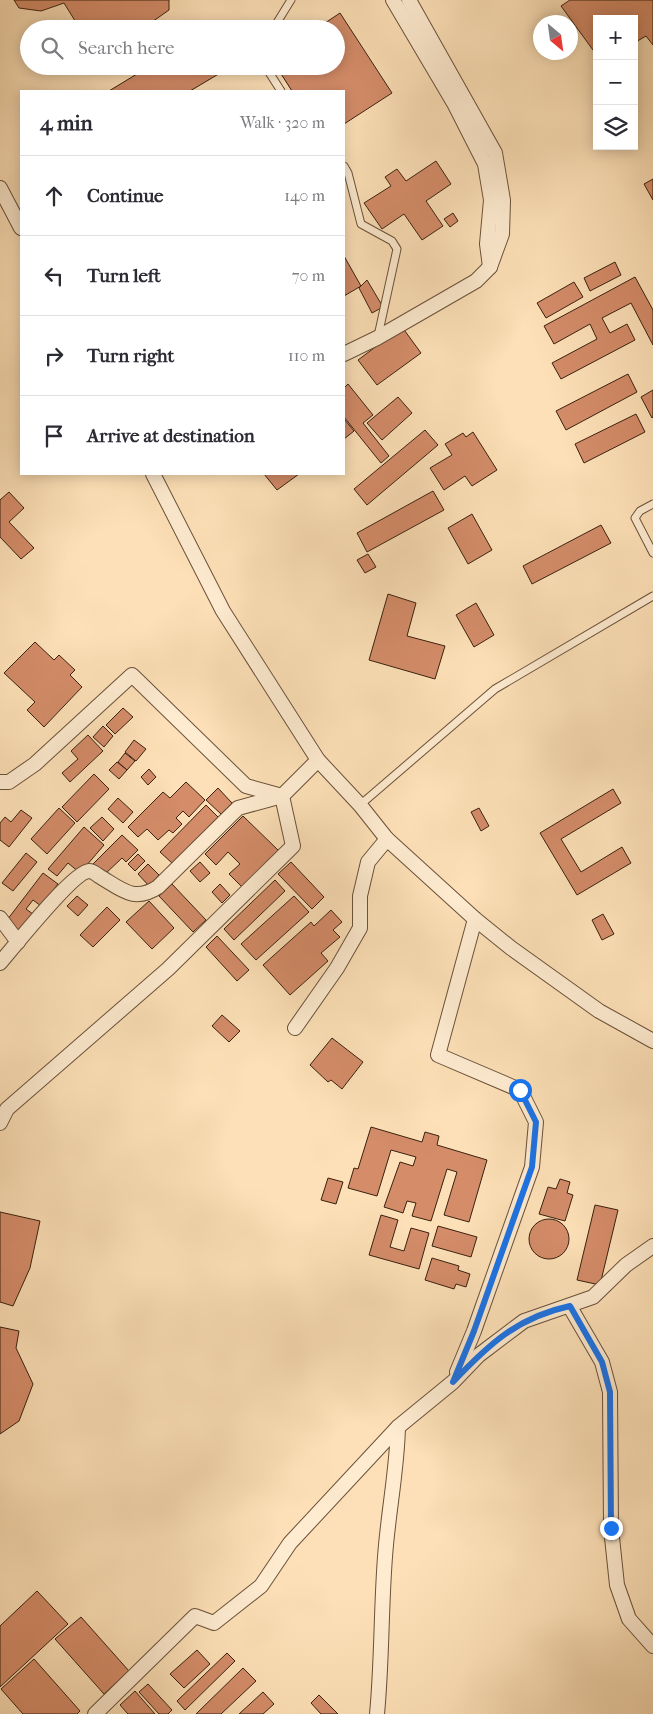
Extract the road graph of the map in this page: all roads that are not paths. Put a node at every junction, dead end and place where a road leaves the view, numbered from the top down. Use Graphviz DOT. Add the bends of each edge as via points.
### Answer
graph roads {
  1 [pos="290,0"];
  2 [pos="393,0"];
  3 [pos="409,0"];
  4 [pos="278,20"];
  5 [pos="271,75"];
  6 [pos="280,90"];
  7 [pos="345,168"];
  8 [pos="0,188"];
  9 [pos="20,226"];
  10 [pos="490,267"];
  11 [pos="378,338"];
  12 [pos="345,354"];
  13 [pos="154,475"];
  14 [pos="653,504"];
  15 [pos="653,553"];
  16 [pos="653,596"];
  17 [pos="318,760"];
  18 [pos="0,782"];
  19 [pos="282,796"];
  20 [pos="360,805"];
  21 [pos="387,839"];
  22 [pos="0,918"];
  23 [pos="475,919"];
  24 [pos="18,942"];
  25 [pos="0,963"];
  26 [pos="295,1028"];
  27 [pos="653,1041"];
  28 [pos="0,1123"];
  29 [pos="653,1246"];
  30 [pos="570,1306"];
  31 [pos="453,1382"];
  32 [pos="398,1427"];
  33 [pos="653,1646"];
  34 [pos="95,1714"];
  35 [pos="377,1714"];
  1 -- 4 [label="lane"];
  2 -- 10 [label="street" via="456,105 485,164 491,200 486,244"];
  3 -- 10 [label="street" via="495,153 503,200 502,234"];
  5 -- 6 [label="lane"];
  7 -- 11 [label="lane" via="361,224 392,241 397,249"];
  8 -- 9 [label="street"];
  10 -- 11 [label="street" via="470,286"];
  11 -- 12 [label="street"];
  13 -- 17 [label="street" via="223,611"];
  14 -- 15 [label="lane" via="640,511 636,518"];
  16 -- 20 [label="lane" via="495,689"];
  17 -- 19 [label="street"];
  17 -- 20 [label="street"];
  18 -- 19 [label="street" via="9,782 35,764 132,675 246,786"];
  19 -- 24 [label="street" via="238,808 147,894 131,895 93,872 84,873 56,897"];
  19 -- 28 [label="street" via="293,846 168,969 7,1109"];
  20 -- 21 [label="street"];
  21 -- 23 [label="street"];
  21 -- 26 [label="street" via="368,862 360,896 360,928 337,968"];
  22 -- 24 [label="street"];
  23 -- 27 [label="street" via="599,1011"];
  23 -- 31 [label="street" via="438,1055 520,1090 536,1122 534,1153 511,1230"];
  24 -- 25 [label="street"];
  29 -- 30 [label="street" via="626,1265 593,1297"];
  30 -- 31 [label="street" via="524,1320 478,1355"];
  30 -- 33 [label="street" via="602,1362 610,1392 611,1528 617,1585 629,1619"];
  31 -- 32 [label="street"];
  32 -- 34 [label="street" via="290,1543 261,1586 214,1623 195,1616"];
  32 -- 35 [label="street" via="397,1466 385,1559"];
}
